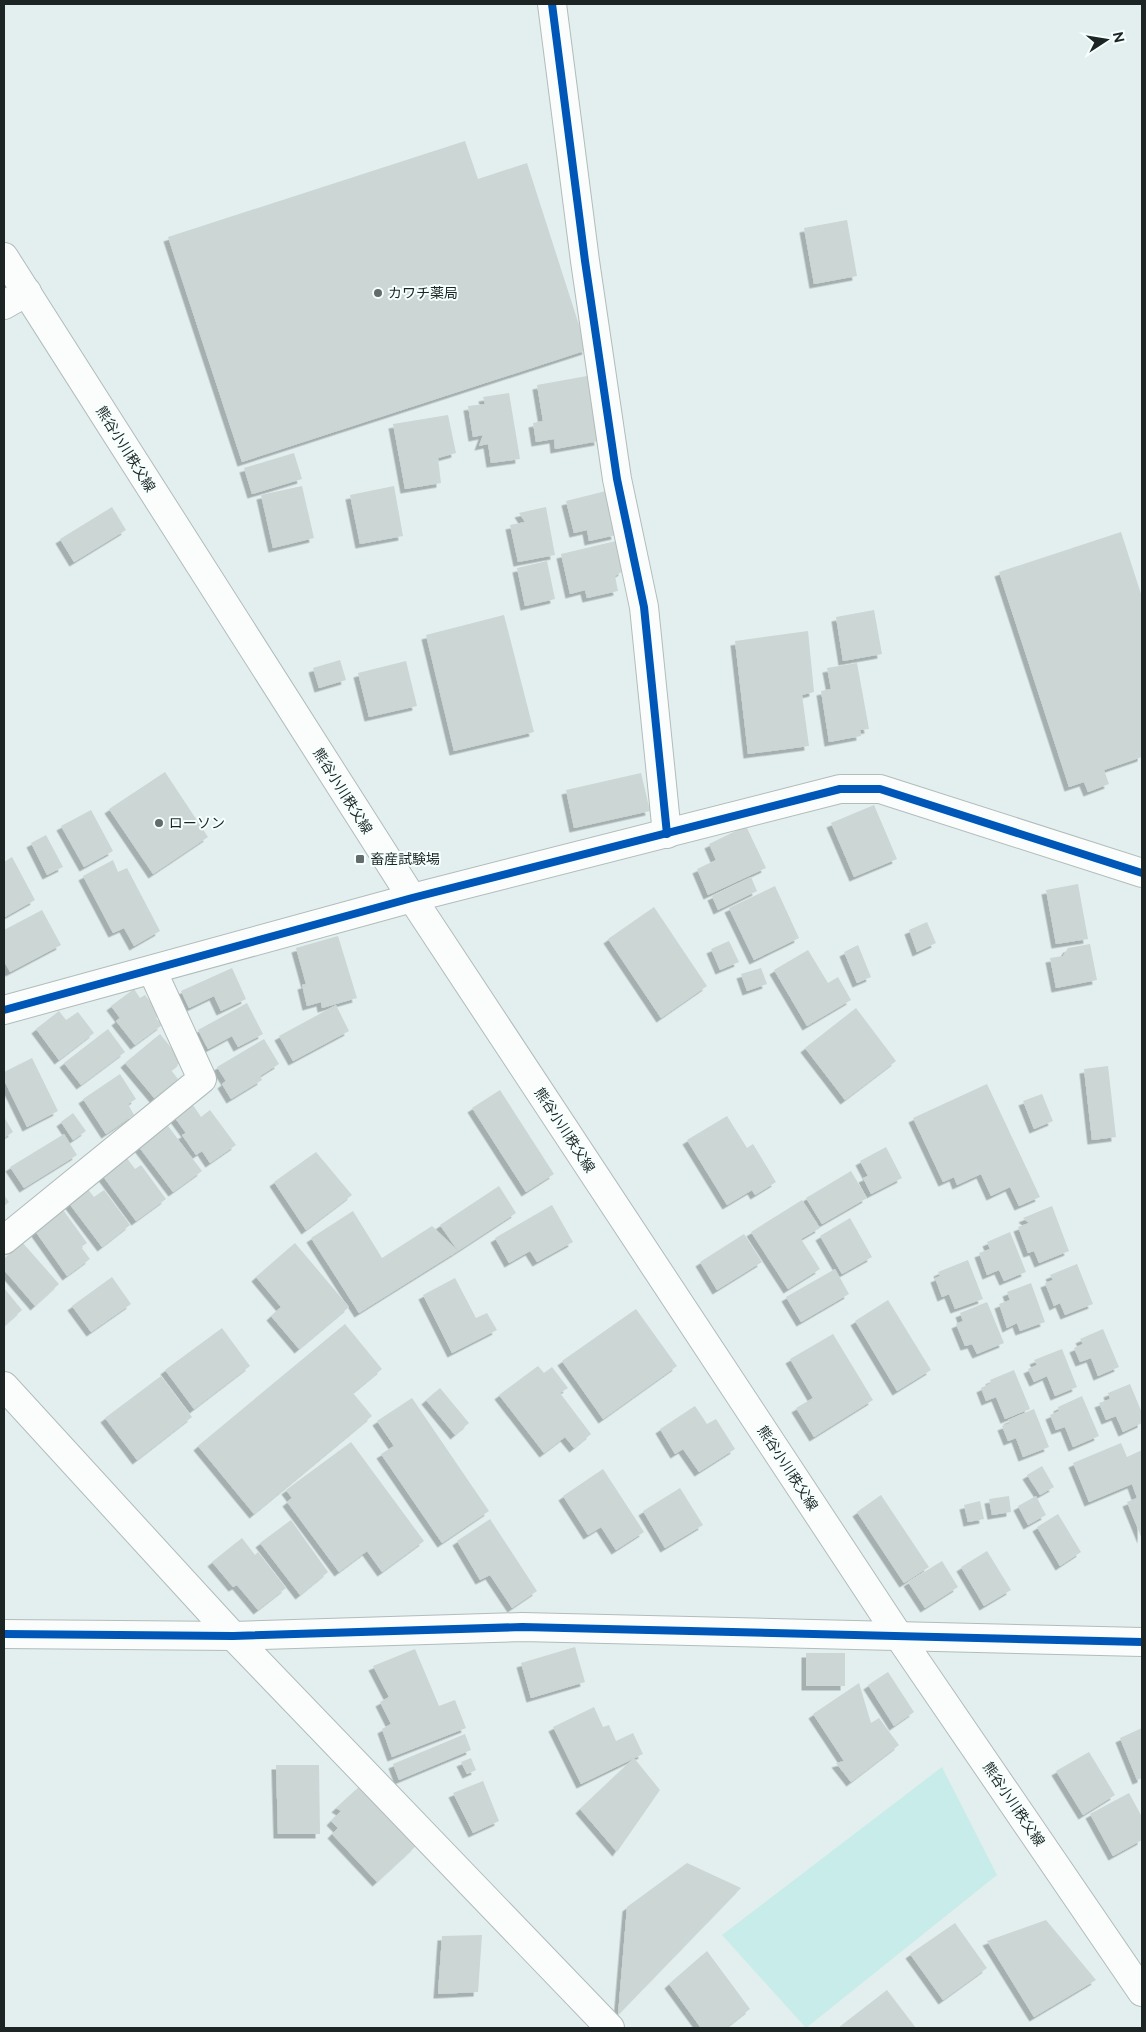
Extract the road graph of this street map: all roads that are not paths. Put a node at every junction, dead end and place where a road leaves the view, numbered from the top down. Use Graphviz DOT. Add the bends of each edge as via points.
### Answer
graph roads {
  1 [pos="552,4"];
  2 [pos="4,257"];
  3 [pos="15,298"];
  4 [pos="667,834"];
  5 [pos="1142,873"];
  6 [pos="412,898"];
  7 [pos="152,970"];
  8 [pos="4,1010"];
  9 [pos="4,1240"];
  10 [pos="4,1386"];
  11 [pos="4,1634"];
  12 [pos="233,1636"];
  13 [pos="898,1636"];
  14 [pos="1142,1642"];
  15 [pos="1142,1992"];
  16 [pos="610,2028"];
  1 -- 4 [label="street" via="617,479 644,607"];
  2 -- 3 [label="street, 熊谷小川秩父線"];
  3 -- 6 [label="street, 熊谷小川秩父線"];
  4 -- 5 [label="street" via="840,789 880,789"];
  4 -- 6 [label="street"];
  6 -- 7 [label="street"];
  6 -- 13 [label="street, 熊谷小川秩父線"];
  7 -- 8 [label="street"];
  7 -- 9 [label="street" via="202,1079"];
  10 -- 12 [label="street"];
  11 -- 12 [label="street"];
  12 -- 13 [label="street" via="522,1627"];
  12 -- 16 [label="street"];
  13 -- 14 [label="street"];
  13 -- 15 [label="street, 熊谷小川秩父線"];
}
